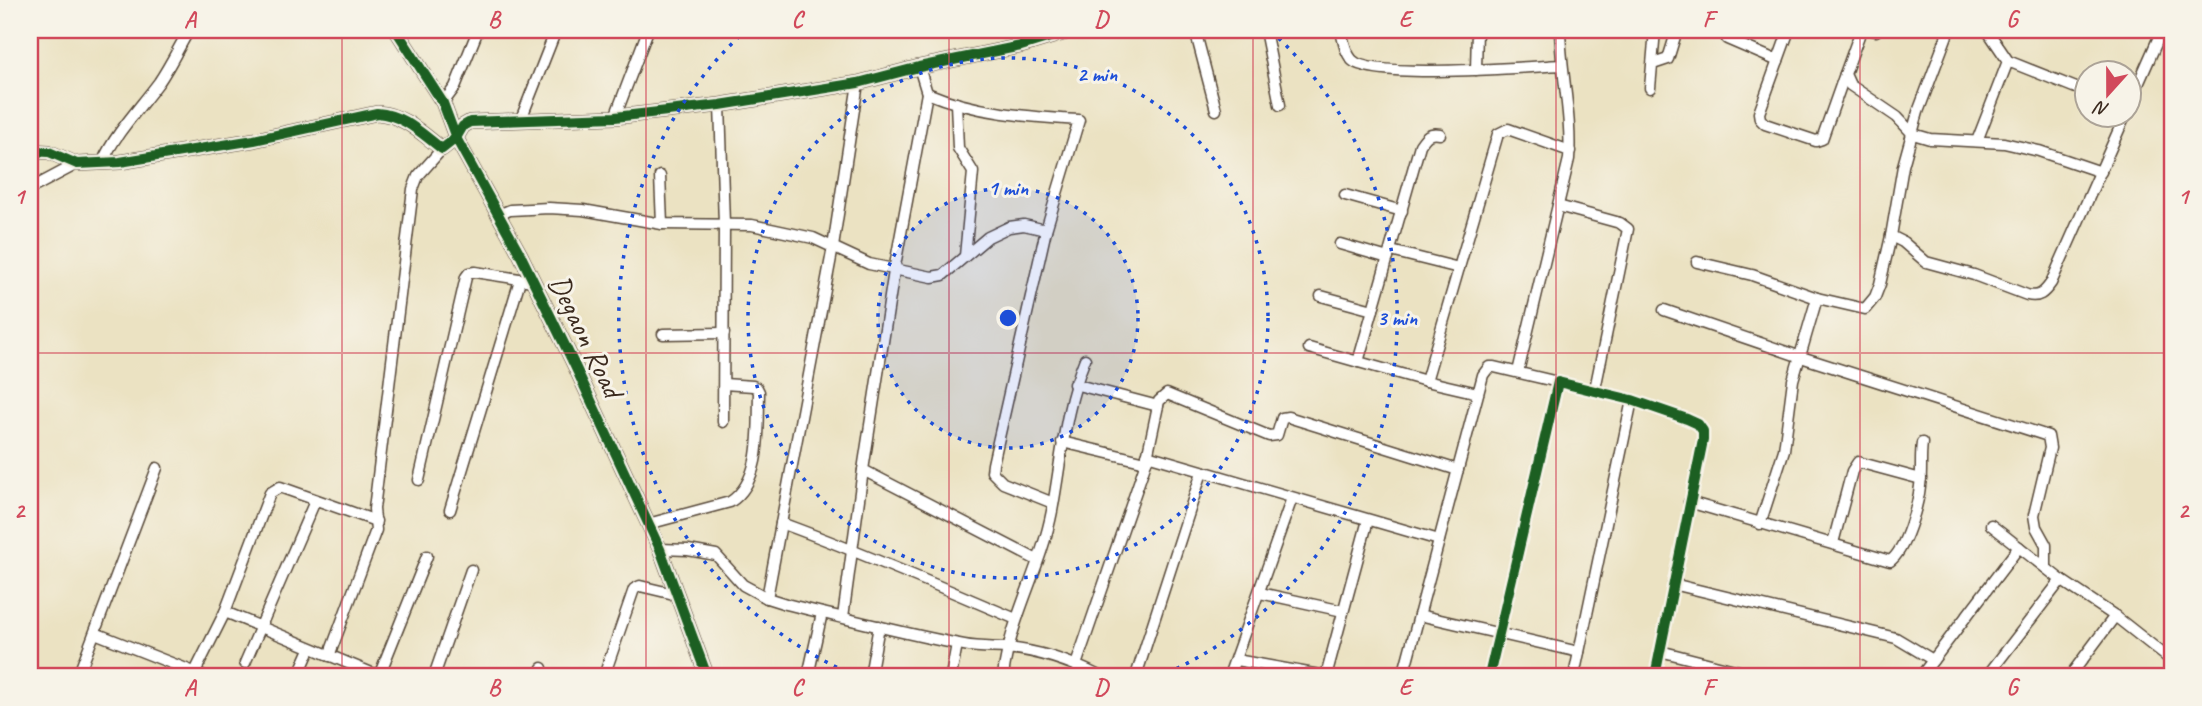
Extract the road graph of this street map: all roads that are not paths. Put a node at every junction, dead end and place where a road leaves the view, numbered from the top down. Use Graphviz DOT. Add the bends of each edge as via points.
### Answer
graph roads {
  1 [pos="189,30"];
  2 [pos="396,30"];
  3 [pos="478,30"];
  4 [pos="555,30"];
  5 [pos="648,30"];
  6 [pos="1073,30"];
  7 [pos="1195,30"];
  8 [pos="1265,30"];
  9 [pos="1341,30"];
  10 [pos="1477,30"];
  11 [pos="1560,30"];
  12 [pos="1655,30"];
  13 [pos="1677,30"];
  14 [pos="1726,30"];
  15 [pos="1788,30"];
  16 [pos="1861,30"];
  17 [pos="1949,30"];
  18 [pos="1987,30"];
  19 [pos="2162,30"];
  20 [pos="1778,61"];
  21 [pos="2008,61"];
  22 [pos="1653,64"];
  23 [pos="1560,65"];
  24 [pos="919,67"];
  25 [pos="1476,70"];
  26 [pos="1845,74"];
  27 [pos="2142,77"];
  28 [pos="858,83"];
  29 [pos="2072,86"];
  30 [pos="1650,88"];
  31 [pos="927,93"];
  32 [pos="443,103"];
  33 [pos="956,103"];
  34 [pos="1280,104"];
  35 [pos="720,105"];
  36 [pos="1216,110"];
  37 [pos="615,117"];
  38 [pos="522,119"];
  39 [pos="2119,130"];
  40 [pos="1440,134"];
  41 [pos="1913,134"];
  42 [pos="456,138"];
  43 [pos="1977,141"];
  44 [pos="442,149"];
  45 [pos="30,151"];
  46 [pos="1570,151"];
  47 [pos="103,163"];
  48 [pos="77,164"];
  49 [pos="2101,172"];
  50 [pos="660,176"];
  51 [pos="30,188"];
  52 [pos="1345,195"];
  53 [pos="1558,206"];
  54 [pos="1402,211"];
  55 [pos="498,215"];
  56 [pos="662,224"];
  57 [pos="724,224"];
  58 [pos="1046,230"];
  59 [pos="1891,236"];
  60 [pos="1340,244"];
  61 [pos="833,247"];
  62 [pos="1390,254"];
  63 [pos="965,256"];
  64 [pos="1696,262"];
  65 [pos="1459,268"];
  66 [pos="894,271"];
  67 [pos="526,280"];
  68 [pos="1321,296"];
  69 [pos="1817,298"];
  70 [pos="1373,310"];
  71 [pos="1664,310"];
  72 [pos="724,333"];
  73 [pos="663,334"];
  74 [pos="1309,348"];
  75 [pos="1798,356"];
  76 [pos="1085,359"];
  77 [pos="1357,362"];
  78 [pos="1518,372"];
  79 [pos="1426,381"];
  80 [pos="1558,382"];
  81 [pos="724,384"];
  82 [pos="1074,384"];
  83 [pos="1595,389"];
  84 [pos="1478,393"];
  85 [pos="1632,400"];
  86 [pos="1158,406"];
  87 [pos="723,422"];
  88 [pos="1062,442"];
  89 [pos="1922,443"];
  90 [pos="1146,458"];
  91 [pos="157,468"];
  92 [pos="863,470"];
  93 [pos="1458,470"];
  94 [pos="1202,472"];
  95 [pos="1921,479"];
  96 [pos="419,480"];
  97 [pos="1292,498"];
  98 [pos="316,501"];
  99 [pos="1689,502"];
  100 [pos="1053,503"];
  101 [pos="450,510"];
  102 [pos="1368,520"];
  103 [pos="376,521"];
  104 [pos="781,523"];
  105 [pos="648,524"];
  106 [pos="1760,524"];
  107 [pos="1991,525"];
  108 [pos="1439,540"];
  109 [pos="1833,542"];
  110 [pos="2019,547"];
  111 [pos="852,548"];
  112 [pos="660,549"];
  113 [pos="427,556"];
  114 [pos="1037,560"];
  115 [pos="2046,568"];
  116 [pos="471,570"];
  117 [pos="2061,580"];
  118 [pos="1673,584"];
  119 [pos="1260,593"];
  120 [pos="678,595"];
  121 [pos="767,598"];
  122 [pos="1343,611"];
  123 [pos="225,612"];
  124 [pos="822,613"];
  125 [pos="1419,615"];
  126 [pos="2115,616"];
  127 [pos="843,617"];
  128 [pos="1016,618"];
  129 [pos="879,626"];
  130 [pos="259,627"];
  131 [pos="96,633"];
  132 [pos="1499,633"];
  133 [pos="957,644"];
  134 [pos="1006,648"];
  135 [pos="310,649"];
  136 [pos="1660,651"];
  137 [pos="1579,652"];
  138 [pos="329,656"];
  139 [pos="1236,660"];
  140 [pos="1933,660"];
  141 [pos="2172,661"];
  142 [pos="245,663"];
  143 [pos="1076,665"];
  144 [pos="199,674"];
  145 [pos="78,676"];
  146 [pos="298,676"];
  147 [pos="379,676"];
  148 [pos="434,676"];
  149 [pos="604,676"];
  150 [pos="707,676"];
  151 [pos="808,676"];
  152 [pos="870,676"];
  153 [pos="951,676"];
  154 [pos="1003,676"];
  155 [pos="1099,676"];
  156 [pos="1136,676"];
  157 [pos="1229,676"];
  158 [pos="1326,676"];
  159 [pos="1403,676"];
  160 [pos="1489,676"];
  161 [pos="1574,676"];
  162 [pos="1655,676"];
  163 [pos="1758,676"];
  164 [pos="1921,676"];
  165 [pos="1987,676"];
  166 [pos="2070,676"];
  1 -- 47 [label="street" via="164,74 109,147"];
  2 -- 32 [label="street, Degaon Road"];
  3 -- 32 [label="street" via="455,87"];
  4 -- 38 [label="street"];
  5 -- 37 [label="street"];
  6 -- 24 [label="street"];
  7 -- 36 [label="street"];
  8 -- 34 [label="street"];
  9 -- 25 [label="street" via="1352,61 1363,67"];
  10 -- 25 [label="street"];
  11 -- 23 [label="street"];
  12 -- 22 [label="street"];
  13 -- 22 [label="street" via="1668,59"];
  14 -- 20 [label="street" via="1727,39 1735,44"];
  15 -- 20 [label="street"];
  16 -- 26 [label="street"];
  17 -- 41 [label="street"];
  18 -- 21 [label="street"];
  19 -- 27 [label="street"];
  20 -- 26 [label="street" via="1760,119 1816,141 1825,135"];
  21 -- 29 [label="street"];
  21 -- 43 [label="street"];
  22 -- 30 [label="street"];
  23 -- 25 [label="street"];
  23 -- 46 [label="street"];
  24 -- 28 [label="street"];
  24 -- 31 [label="street"];
  26 -- 41 [label="street" via="1850,85 1897,117"];
  28 -- 35 [label="street"];
  28 -- 61 [label="street"];
  31 -- 33 [label="street"];
  31 -- 66 [label="street"];
  32 -- 42 [label="street, Degaon Road"];
  33 -- 58 [label="street" via="1030,117 1079,120"];
  33 -- 63 [label="street" via="958,148 973,172"];
  35 -- 37 [label="street"];
  35 -- 57 [label="street"];
  37 -- 38 [label="street"];
  38 -- 42 [label="street" via="470,122"];
  39 -- 49 [label="street"];
  40 -- 54 [label="street" via="1426,136 1420,145"];
  41 -- 43 [label="street"];
  41 -- 59 [label="street"];
  42 -- 44 [label="street"];
  42 -- 55 [label="street, Degaon Road"];
  43 -- 49 [label="street" via="2039,151"];
  44 -- 47 [label="street" via="402,118 377,114 254,140"];
  44 -- 103 [label="street" via="418,176 413,189"];
  45 -- 48 [label="street" via="49,152"];
  46 -- 53 [label="street"];
  46 -- 65 [label="street" via="1508,129 1498,134"];
  47 -- 48 [label="street"];
  48 -- 51 [label="street"];
  49 -- 59 [label="street" via="2051,283 2035,297 1926,262"];
  50 -- 56 [label="street"];
  52 -- 54 [label="street"];
  53 -- 78 [label="street"];
  53 -- 83 [label="street" via="1628,229"];
  54 -- 62 [label="street"];
  55 -- 56 [label="street" via="549,208"];
  55 -- 67 [label="street, Degaon Road"];
  56 -- 57 [label="street"];
  57 -- 61 [label="street" via="780,229"];
  57 -- 72 [label="street"];
  58 -- 63 [label="street" via="1009,227"];
  58 -- 100 [label="street" via="992,472 1003,482"];
  59 -- 69 [label="street" via="1871,305 1857,308"];
  60 -- 62 [label="street"];
  61 -- 66 [label="street"];
  61 -- 104 [label="street"];
  62 -- 65 [label="street"];
  62 -- 70 [label="street"];
  63 -- 66 [label="street" via="943,275"];
  64 -- 69 [label="street" via="1752,275"];
  65 -- 79 [label="street"];
  66 -- 92 [label="street"];
  67 -- 96 [label="street" via="475,272 466,277"];
  67 -- 101 [label="street"];
  67 -- 105 [label="street, Degaon Road"];
  68 -- 70 [label="street"];
  69 -- 75 [label="street"];
  70 -- 77 [label="street"];
  71 -- 75 [label="street"];
  72 -- 73 [label="street"];
  72 -- 81 [label="street"];
  74 -- 77 [label="street"];
  75 -- 106 [label="street" via="1784,450"];
  75 -- 115 [label="street" via="2048,436 2050,447 2034,515 2046,545"];
  76 -- 82 [label="street"];
  77 -- 79 [label="street"];
  78 -- 80 [label="street"];
  78 -- 84 [label="street" via="1489,367"];
  79 -- 84 [label="street"];
  80 -- 83 [label="street"];
  80 -- 132 [label="street"];
  81 -- 87 [label="street"];
  81 -- 105 [label="street" via="753,386 759,392 757,447 748,482 730,502"];
  82 -- 86 [label="street"];
  82 -- 88 [label="street"];
  83 -- 85 [label="street"];
  84 -- 93 [label="street"];
  85 -- 99 [label="street" via="1687,419 1703,431"];
  85 -- 137 [label="street"];
  86 -- 90 [label="street"];
  86 -- 93 [label="street" via="1167,394 1274,437 1282,418 1288,416"];
  88 -- 90 [label="street"];
  88 -- 100 [label="street"];
  89 -- 95 [label="street"];
  90 -- 94 [label="street"];
  90 -- 143 [label="street"];
  91 -- 131 [label="street"];
  92 -- 111 [label="street"];
  92 -- 114 [label="street"];
  93 -- 108 [label="street"];
  94 -- 97 [label="street"];
  94 -- 156 [label="street"];
  95 -- 109 [label="street" via="1858,462"];
  95 -- 109 [label="street" via="1897,557 1882,560"];
  97 -- 102 [label="street"];
  97 -- 119 [label="street"];
  98 -- 103 [label="street"];
  98 -- 123 [label="street" via="280,487 270,493"];
  98 -- 130 [label="street"];
  99 -- 106 [label="street"];
  99 -- 118 [label="street"];
  100 -- 114 [label="street"];
  102 -- 108 [label="street"];
  102 -- 122 [label="street"];
  103 -- 138 [label="street" via="374,540"];
  104 -- 111 [label="street"];
  104 -- 121 [label="street"];
  105 -- 112 [label="street, Degaon Road"];
  106 -- 109 [label="street"];
  107 -- 110 [label="street"];
  108 -- 125 [label="street"];
  110 -- 115 [label="street"];
  110 -- 140 [label="street"];
  111 -- 127 [label="street"];
  111 -- 128 [label="street"];
  112 -- 120 [label="street, Degaon Road"];
  112 -- 121 [label="street" via="716,555 743,585"];
  113 -- 147 [label="street"];
  114 -- 128 [label="street"];
  115 -- 117 [label="street"];
  116 -- 148 [label="street"];
  117 -- 126 [label="street"];
  117 -- 165 [label="street"];
  118 -- 136 [label="street"];
  118 -- 140 [label="street" via="1896,638"];
  119 -- 122 [label="street"];
  119 -- 139 [label="street"];
  120 -- 149 [label="street" via="640,586 634,589"];
  120 -- 150 [label="street, Degaon Road"];
  121 -- 124 [label="street"];
  122 -- 158 [label="street"];
  123 -- 130 [label="street"];
  123 -- 144 [label="street"];
  124 -- 127 [label="street"];
  124 -- 151 [label="street"];
  125 -- 132 [label="street"];
  125 -- 159 [label="street"];
  126 -- 141 [label="street"];
  126 -- 166 [label="street"];
  127 -- 129 [label="street"];
  128 -- 134 [label="street"];
  129 -- 133 [label="street"];
  129 -- 152 [label="street"];
  130 -- 135 [label="street"];
  130 -- 142 [label="street"];
  131 -- 144 [label="street"];
  131 -- 145 [label="street"];
  132 -- 137 [label="street"];
  132 -- 160 [label="street"];
  133 -- 134 [label="street"];
  133 -- 153 [label="street"];
  134 -- 143 [label="street"];
  134 -- 154 [label="street"];
  135 -- 138 [label="street"];
  135 -- 146 [label="street"];
  136 -- 162 [label="street"];
  136 -- 163 [label="street"];
  137 -- 161 [label="street"];
  138 -- 147 [label="street"];
  139 -- 157 [label="street"];
  139 -- 158 [label="street"];
  140 -- 164 [label="street"];
  143 -- 155 [label="street"];
}
